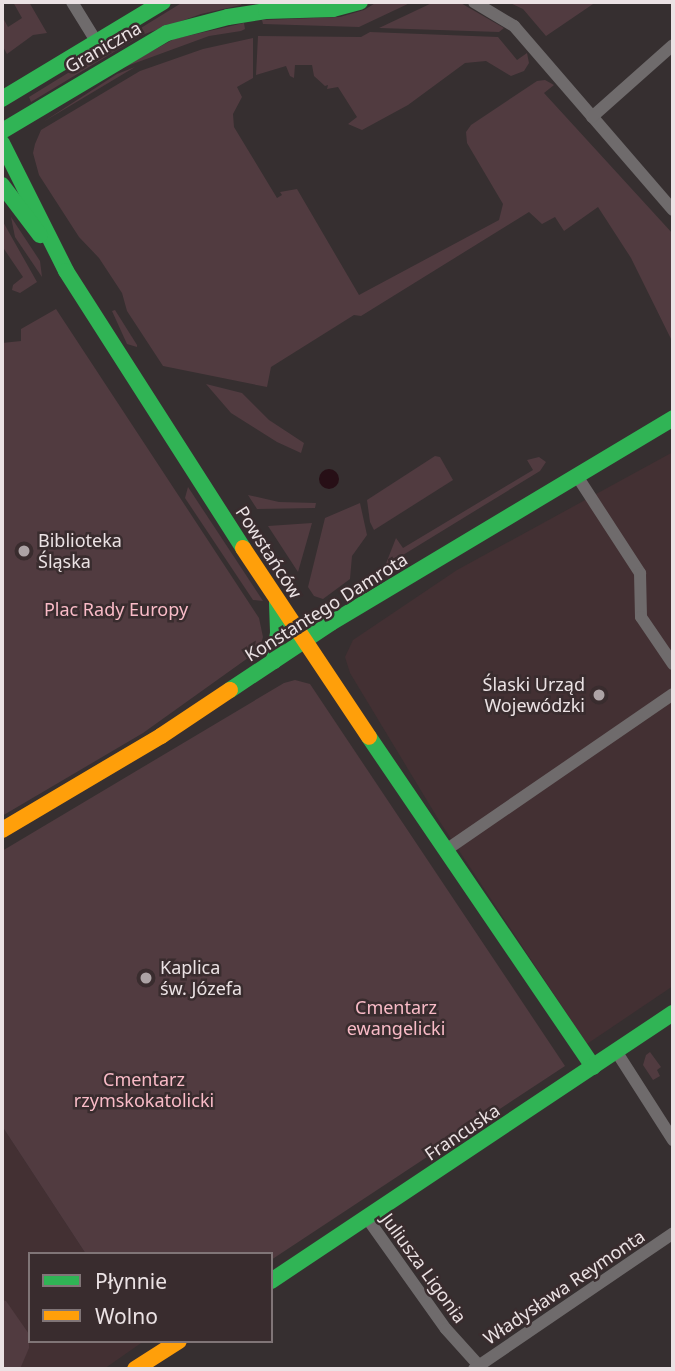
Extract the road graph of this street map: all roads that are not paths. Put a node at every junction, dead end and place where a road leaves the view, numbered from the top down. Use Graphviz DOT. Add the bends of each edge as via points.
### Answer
graph roads {
  1 [pos="72,2"];
  2 [pos="163,2"];
  3 [pos="360,2"];
  4 [pos="474,2"];
  5 [pos="312,6"];
  6 [pos="96,41"];
  7 [pos="673,45"];
  8 [pos="2,99"];
  9 [pos="592,117"];
  10 [pos="2,131"];
  11 [pos="2,143"];
  12 [pos="2,185"];
  13 [pos="673,209"];
  14 [pos="66,271"];
  15 [pos="673,418"];
  16 [pos="576,476"];
  17 [pos="277,600"];
  18 [pos="306,640"];
  19 [pos="274,662"];
  20 [pos="673,664"];
  21 [pos="673,694"];
  22 [pos="2,830"];
  23 [pos="446,850"];
  24 [pos="673,1013"];
  25 [pos="616,1052"];
  26 [pos="593,1067"];
  27 [pos="673,1140"];
  28 [pos="367,1218"];
  29 [pos="673,1233"];
  30 [pos="273,1280"];
  31 [pos="176,1343"];
  32 [pos="478,1368"];
  33 [pos="135,1369"];
  1 -- 6 [label="street"];
  2 -- 6 [label="street, Graniczna"];
  3 -- 5 [label="street, Graniczna" via="342,8"];
  4 -- 9 [label="street" via="514,26"];
  5 -- 10 [label="street, Graniczna" via="241,15 167,33"];
  6 -- 8 [label="street, Graniczna"];
  7 -- 9 [label="street"];
  9 -- 13 [label="street"];
  11 -- 14 [label="street, Powstańców"];
  12 -- 14 [label="street, Powstańców"];
  14 -- 17 [label="street, Powstańców"];
  15 -- 16 [label="street, Konstantego Damrota"];
  16 -- 18 [label="street, Konstantego Damrota"];
  16 -- 20 [label="street" via="640,573 641,617"];
  17 -- 18 [label="street, Powstańców"];
  17 -- 19 [label="street"];
  18 -- 19 [label="street, Konstantego Damrota"];
  18 -- 23 [label="street, Powstańców"];
  19 -- 22 [label="street, Konstantego Damrota" via="161,736"];
  21 -- 23 [label="street"];
  23 -- 26 [label="street, Powstańców"];
  24 -- 25 [label="street, Francuska"];
  25 -- 26 [label="street, Francuska"];
  25 -- 27 [label="street"];
  26 -- 28 [label="street, Francuska"];
  28 -- 30 [label="street, Francuska"];
  28 -- 32 [label="street, Juliusza Ligonia"];
  29 -- 32 [label="street, Władysława Reymonta"];
  31 -- 33 [label="street"];
}
